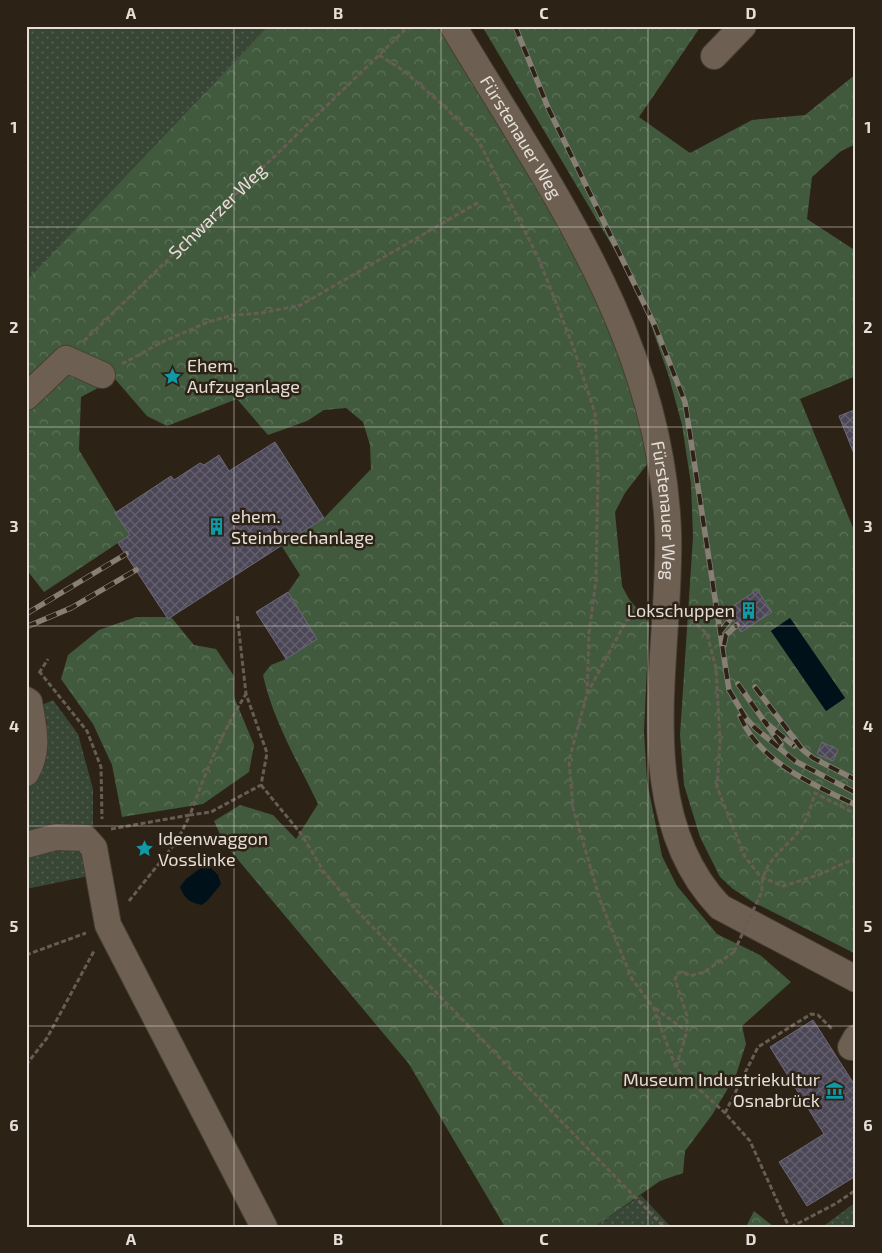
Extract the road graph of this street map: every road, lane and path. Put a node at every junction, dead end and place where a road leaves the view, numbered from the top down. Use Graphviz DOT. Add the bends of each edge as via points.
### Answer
graph roads {
  1 [pos="409,26"];
  2 [pos="453,26"];
  3 [pos="743,26"];
  4 [pos="379,55"];
  5 [pos="714,56"];
  6 [pos="479,202"];
  7 [pos="66,359"];
  8 [pos="102,375"];
  9 [pos="26,397"];
  10 [pos="678,611"];
  11 [pos="237,614"];
  12 [pos="39,671"];
  13 [pos="246,694"];
  14 [pos="587,694"];
  15 [pos="26,700"];
  16 [pos="26,773"];
  17 [pos="261,785"];
  18 [pos="856,814"];
  19 [pos="190,816"];
  20 [pos="93,835"];
  21 [pos="26,845"];
  22 [pos="856,858"];
  23 [pos="761,877"];
  24 [pos="751,908"];
  25 [pos="759,912"];
  26 [pos="108,926"];
  27 [pos="26,955"];
  28 [pos="856,979"];
  29 [pos="653,1007"];
  30 [pos="687,1031"];
  31 [pos="853,1042"];
  32 [pos="26,1065"];
  33 [pos="676,1068"];
  34 [pos="725,1113"];
  35 [pos="856,1190"];
  36 [pos="264,1227"];
  37 [pos="664,1227"];
  38 [pos="790,1227"];
  1 -- 4 [label="path, Schwarzer Weg"];
  2 -- 10 [label="street, Fürstenauer Weg" via="587,252 634,352 654,421 665,485 668,548"];
  3 -- 5 [label="street"];
  4 -- 7 [label="path, Schwarzer Weg"];
  4 -- 14 [label="path" via="404,71 479,142 538,257 595,413 598,473 596,580 589,633"];
  6 -- 8 [label="path" via="302,305 208,322 162,342"];
  7 -- 8 [label="street"];
  7 -- 9 [label="street"];
  10 -- 14 [label="path" via="639,613 626,621"];
  10 -- 23 [label="path" via="707,634 716,668 720,741 717,787 745,857"];
  10 -- 28 [label="street, Fürstenauer Weg" via="661,731 664,783 670,814 694,874 720,907"];
  11 -- 13 [label="path"];
  12 -- 20 [label="path" via="87,730 101,767"];
  13 -- 17 [label="path" via="267,753"];
  13 -- 19 [label="path" via="224,729"];
  14 -- 29 [label="path" via="569,760 573,808 605,912 632,979"];
  15 -- 16 [label="street" via="35,735 34,755"];
  17 -- 19 [label="path" via="211,812"];
  17 -- 37 [label="path" via="302,835 324,872 359,913"];
  18 -- 23 [label="path" via="815,793 804,822"];
  19 -- 20 [label="path"];
  19 -- 26 [label="path" via="177,841"];
  20 -- 21 [label="street" via="56,837"];
  20 -- 26 [label="street"];
  22 -- 23 [label="path" via="784,886"];
  23 -- 30 [label="path, bridge" via="762,891 734,952 704,972 690,976 678,973 675,979 686,1011"];
  24 -- 25 [label="path"];
  26 -- 27 [label="path"];
  26 -- 32 [label="path" via="47,1038"];
  26 -- 36 [label="street"];
  29 -- 30 [label="path"];
  29 -- 33 [label="path"];
  30 -- 33 [label="path"];
  31 -- 34 [label="path" via="818,1015 811,1014 758,1047"];
  33 -- 34 [label="path"];
  34 -- 38 [label="path" via="750,1141"];
  35 -- 38 [label="path"];
}
